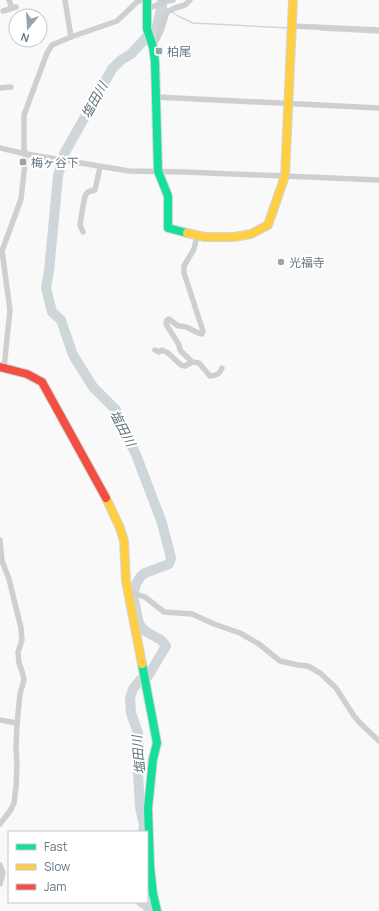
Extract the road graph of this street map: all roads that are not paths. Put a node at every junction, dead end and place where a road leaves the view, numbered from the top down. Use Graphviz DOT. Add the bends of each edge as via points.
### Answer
graph roads {
  1 [pos="9,0"];
  2 [pos="65,0"];
  3 [pos="141,0"];
  4 [pos="147,0"];
  5 [pos="173,0"];
  6 [pos="190,0"];
  7 [pos="293,0"];
  8 [pos="147,9"];
  9 [pos="3,11"];
  10 [pos="292,26"];
  11 [pos="379,30"];
  12 [pos="71,37"];
  13 [pos="152,44"];
  14 [pos="11,87"];
  15 [pos="0,88"];
  16 [pos="156,97"];
  17 [pos="288,104"];
  18 [pos="379,108"];
  19 [pos="0,148"];
  20 [pos="26,154"];
  21 [pos="100,167"];
  22 [pos="158,171"];
  23 [pos="285,176"];
  24 [pos="379,180"];
  25 [pos="83,232"];
  26 [pos="197,236"];
  27 [pos="3,280"];
  28 [pos="155,350"];
  29 [pos="192,362"];
  30 [pos="2,367"];
  31 [pos="222,368"];
  32 [pos="0,540"];
  33 [pos="129,592"];
  34 [pos="0,720"];
  35 [pos="17,723"];
  36 [pos="379,741"];
  37 [pos="0,824"];
  38 [pos="0,865"];
  39 [pos="0,884"];
  40 [pos="158,911"];
  1 -- 9 [label="street" via="14,8"];
  2 -- 12 [label="street"];
  3 -- 12 [label="street" via="117,21"];
  4 -- 8 [label="street"];
  5 -- 8 [label="street"];
  6 -- 13 [label="street" via="185,5 167,12 161,31"];
  7 -- 10 [label="street"];
  8 -- 13 [label="street" via="147,29"];
  10 -- 11 [label="street"];
  10 -- 17 [label="street"];
  12 -- 20 [label="street" via="52,46 47,53 24,115"];
  13 -- 16 [label="street"];
  14 -- 15 [label="street"];
  16 -- 17 [label="street"];
  16 -- 22 [label="street"];
  17 -- 18 [label="street"];
  17 -- 23 [label="street"];
  19 -- 20 [label="street"];
  20 -- 21 [label="street"];
  20 -- 27 [label="street" via="21,199 2,251"];
  21 -- 22 [label="street"];
  21 -- 25 [label="street" via="95,190 85,196 80,225"];
  22 -- 23 [label="street"];
  22 -- 26 [label="street" via="168,196 168,228"];
  23 -- 24 [label="street"];
  23 -- 26 [label="street" via="268,226 251,234 234,237"];
  26 -- 29 [label="street" via="194,249 184,266 184,273 202,334 187,326 178,326 169,319 166,324 180,350"];
  27 -- 30 [label="street" via="10,310"];
  28 -- 29 [label="street" via="162,350 181,365 185,366"];
  29 -- 31 [label="street" via="199,363 210,376 219,374"];
  30 -- 33 [label="street" via="27,373 42,382 120,528 124,541"];
  32 -- 35 [label="street" via="2,561 21,628 22,640 18,652 24,680"];
  33 -- 36 [label="street" via="146,597 164,612 192,614 240,633 280,661 308,666 320,673 336,688 360,723"];
  33 -- 40 [label="street" via="157,742 148,808 150,866"];
  34 -- 35 [label="street"];
  35 -- 37 [label="street" via="18,764 14,803"];
  38 -- 39 [label="street" via="3,873"];
}
